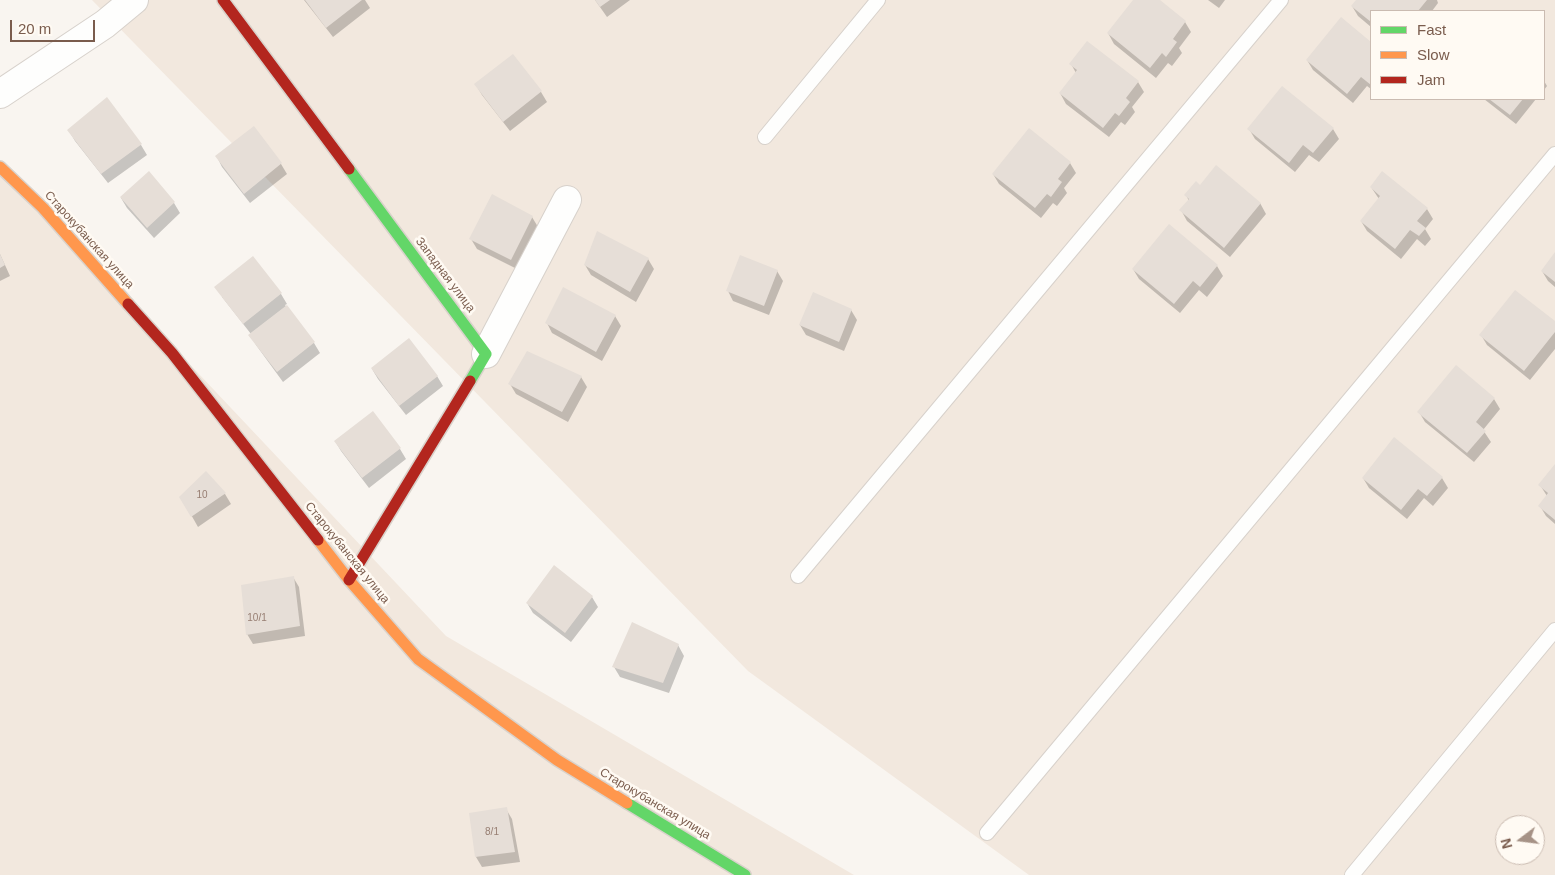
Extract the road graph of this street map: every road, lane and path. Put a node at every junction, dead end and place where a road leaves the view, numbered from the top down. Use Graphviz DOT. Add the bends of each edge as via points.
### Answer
graph roads {
  1 [pos="134,0"];
  2 [pos="223,0"];
  3 [pos="878,0"];
  4 [pos="1281,0"];
  5 [pos="0,94"];
  6 [pos="765,137"];
  7 [pos="1555,154"];
  8 [pos="0,167"];
  9 [pos="568,200"];
  10 [pos="486,354"];
  11 [pos="798,576"];
  12 [pos="349,580"];
  13 [pos="1555,630"];
  14 [pos="987,833"];
  15 [pos="745,875"];
  16 [pos="1352,875"];
  1 -- 5 [label="street" via="105,24"];
  2 -- 10 [label="street, Западная улица"];
  3 -- 6 [label="lane"];
  4 -- 11 [label="lane"];
  7 -- 14 [label="lane"];
  8 -- 12 [label="street, Старокубанская улица" via="43,208 172,353"];
  9 -- 10 [label="street"];
  10 -- 12 [label="street"];
  12 -- 15 [label="street, Старокубанская улица" via="418,659 557,760"];
  13 -- 16 [label="lane"];
}
